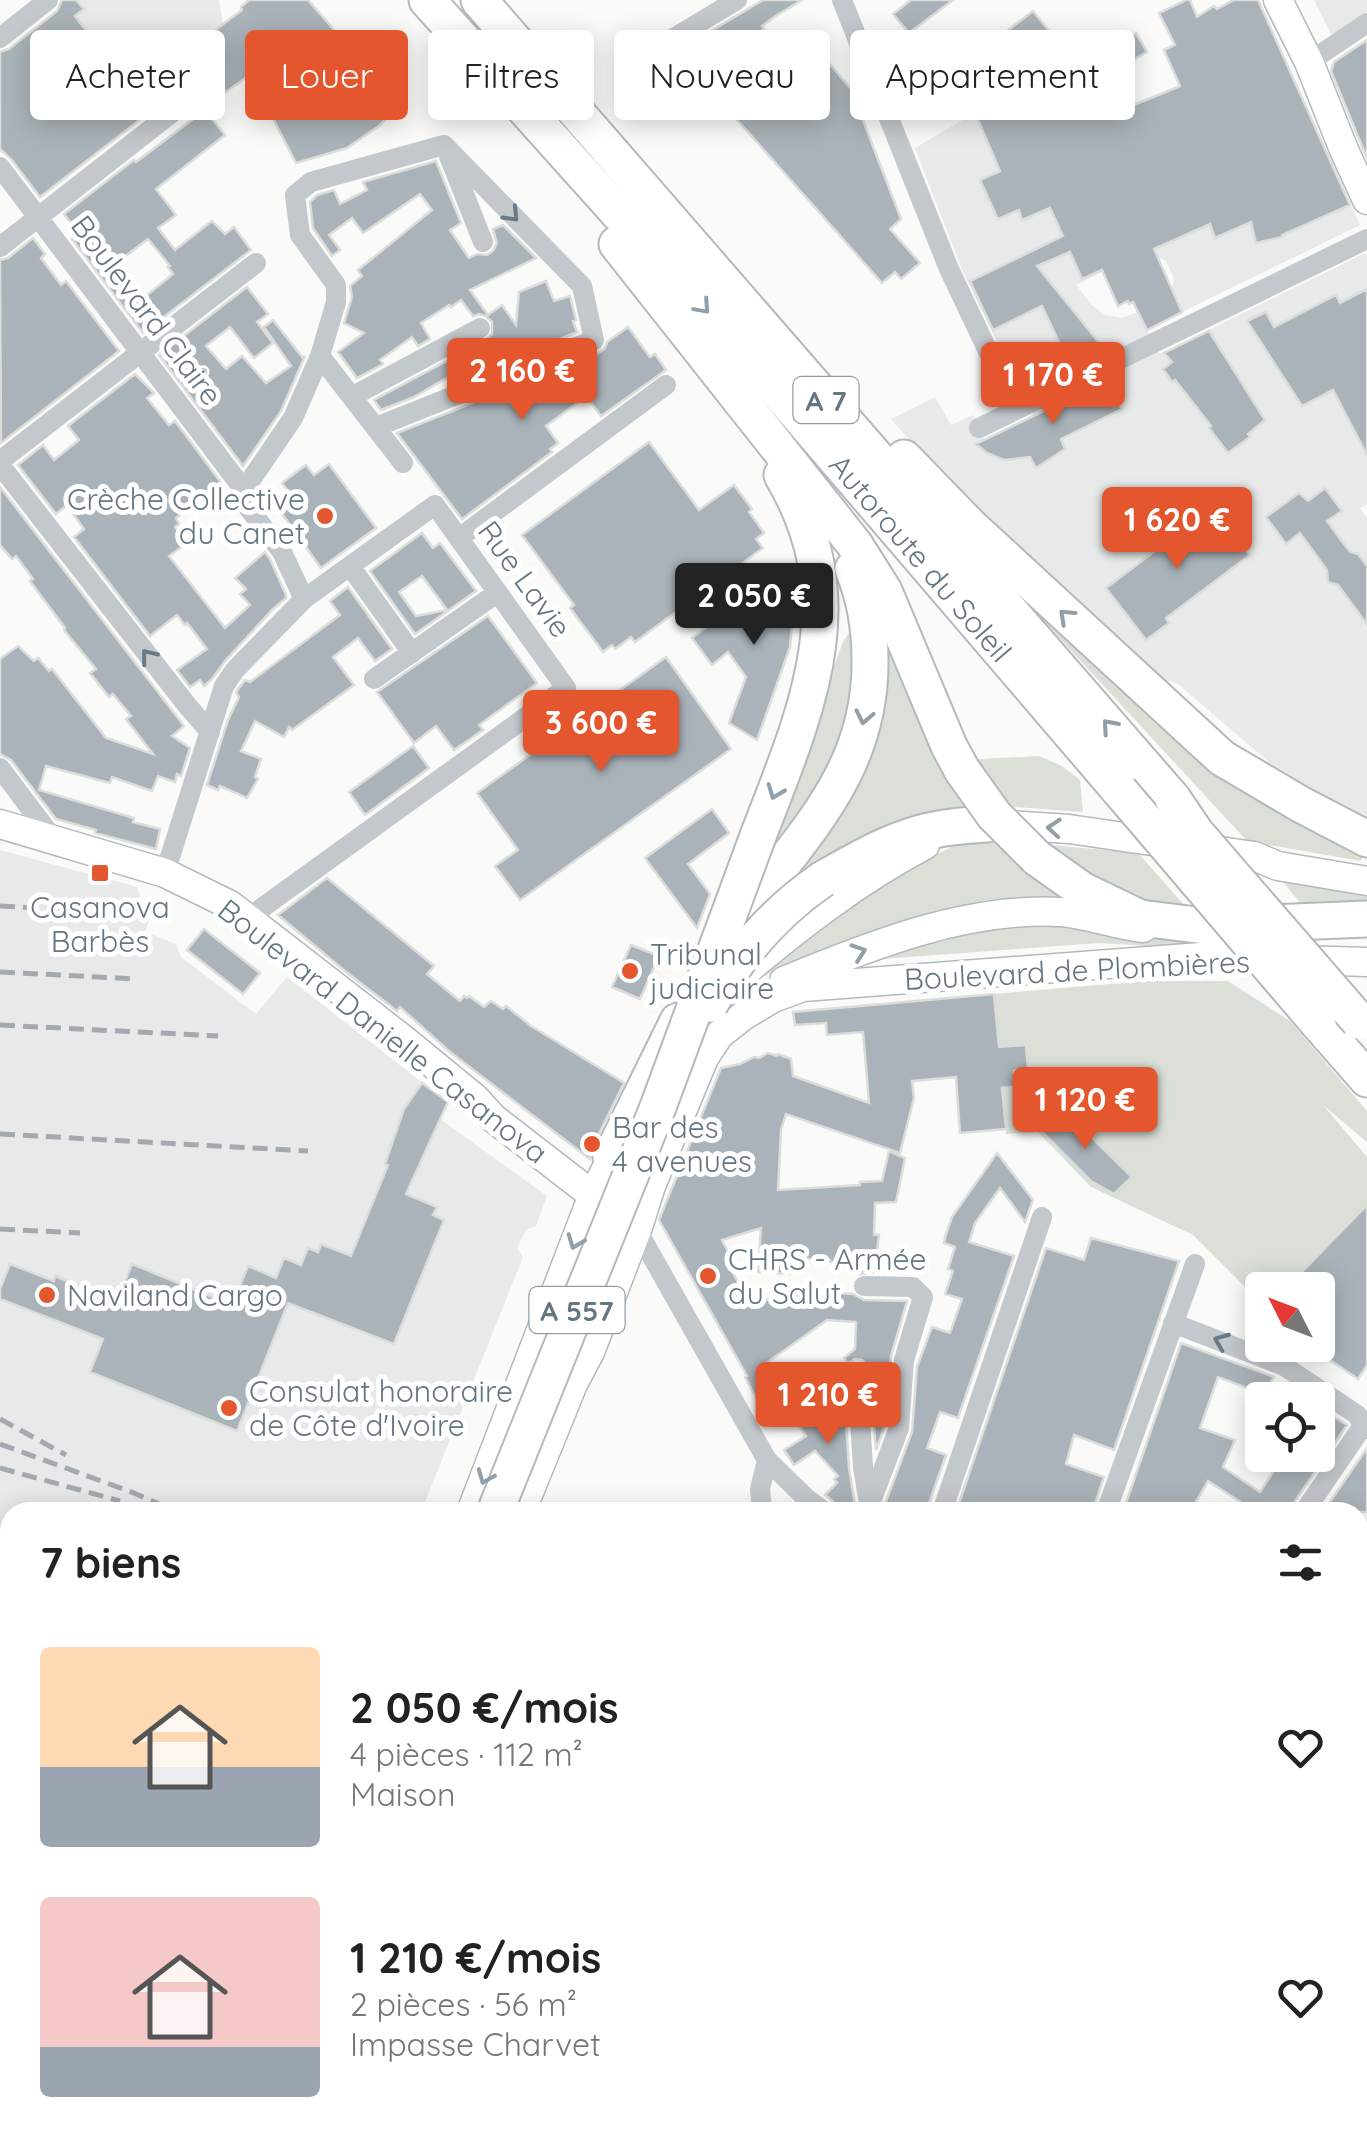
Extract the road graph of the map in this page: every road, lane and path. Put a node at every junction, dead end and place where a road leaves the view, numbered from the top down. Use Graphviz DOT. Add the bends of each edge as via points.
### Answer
graph roads {
  1 [pos="48,0"];
  2 [pos="420,0"];
  3 [pos="428,0"];
  4 [pos="478,0"];
  5 [pos="737,0"];
  6 [pos="842,0"];
  7 [pos="1278,0"];
  8 [pos="1367,23"];
  9 [pos="688,30"];
  10 [pos="0,38"];
  11 [pos="1308,62"];
  12 [pos="163,120"];
  13 [pos="444,145"];
  14 [pos="0,166"];
  15 [pos="632,174"];
  16 [pos="1366,198"];
  17 [pos="40,216"];
  18 [pos="1367,238"];
  19 [pos="483,242"];
  20 [pos="0,247"];
  21 [pos="256,263"];
  22 [pos="480,328"];
  23 [pos="700,348"];
  24 [pos="141,352"];
  25 [pos="320,356"];
  26 [pos="666,385"];
  27 [pos="353,396"];
  28 [pos="1016,410"];
  29 [pos="376,427"];
  30 [pos="980,428"];
  31 [pos="0,463"];
  32 [pos="402,463"];
  33 [pos="244,490"];
  34 [pos="814,492"];
  35 [pos="459,538"];
  36 [pos="350,566"];
  37 [pos="497,593"];
  38 [pos="304,598"];
  39 [pos="412,653"];
  40 [pos="374,679"];
  41 [pos="210,732"];
  42 [pos="1222,758"];
  43 [pos="0,768"];
  44 [pos="0,824"];
  45 [pos="987,824"];
  46 [pos="1367,839"];
  47 [pos="55,841"];
  48 [pos="1367,853"];
  49 [pos="1254,856"];
  50 [pos="1367,868"];
  51 [pos="165,872"];
  52 [pos="1367,881"];
  53 [pos="248,918"];
  54 [pos="1367,919"];
  55 [pos="1202,926"];
  56 [pos="1254,932"];
  57 [pos="1367,934"];
  58 [pos="1367,962"];
  59 [pos="1364,1018"];
  60 [pos="712,1047"];
  61 [pos="1367,1080"];
  62 [pos="658,1107"];
  63 [pos="610,1157"];
  64 [pos="593,1195"];
  65 [pos="1042,1217"];
  66 [pos="630,1224"];
  67 [pos="1195,1264"];
  68 [pos="864,1286"];
  69 [pos="557,1288"];
  70 [pos="593,1302"];
  71 [pos="1173,1323"];
  72 [pos="858,1373"];
  73 [pos="573,1384"];
  74 [pos="1366,1425"];
  75 [pos="767,1460"];
  76 [pos="475,1502"];
  77 [pos="499,1502"];
  78 [pos="525,1502"];
  79 [pos="761,1502"];
  80 [pos="811,1502"];
  81 [pos="867,1502"];
  82 [pos="871,1502"];
  83 [pos="945,1502"];
  84 [pos="1110,1502"];
  85 [pos="1311,1502"];
  1 -- 10 [label="street"];
  2 -- 23 [label="highway"];
  3 -- 61 [label="highway, Autoroute du Soleil / A 7, one-way, bridge" via="763,374"];
  4 -- 15 [label="highway, Autoroute du Soleil / A 7"];
  5 -- 9 [label="street"];
  6 -- 28 [label="street" via="949,269"];
  7 -- 11 [label="street"];
  8 -- 11 [label="street"];
  11 -- 16 [label="street"];
  12 -- 17 [label="street"];
  13 -- 19 [label="street"];
  13 -- 25 [label="street" via="311,182 294,194 300,235 336,286"];
  13 -- 29 [label="street, one-way" via="582,286 594,340"];
  14 -- 17 [label="street, Boulevard Claire"];
  42 -- 15 [label="highway, one-way" via="969,525"];
  59 -- 15 [label="highway, Autoroute du Soleil / A 7, one-way, bridge" via="1196,833"];
  17 -- 20 [label="street"];
  17 -- 24 [label="street, Boulevard Claire"];
  18 -- 28 [label="street"];
  21 -- 24 [label="street"];
  22 -- 27 [label="street"];
  23 -- 34 [label="highway"];
  23 -- 62 [label="highway, A 557, one-way, bridge" via="795,496 814,552 821,623 802,719"];
  24 -- 31 [label="street"];
  24 -- 33 [label="street, Boulevard Claire"];
  25 -- 27 [label="street"];
  25 -- 33 [label="street" via="293,418"];
  26 -- 35 [label="street"];
  27 -- 29 [label="street"];
  28 -- 30 [label="street"];
  29 -- 32 [label="street"];
  41 -- 31 [label="street, one-way"];
  33 -- 38 [label="street, Boulevard Claire" via="247,506 282,552"];
  34 -- 55 [label="highway, bridge" via="884,591 948,746 994,815 1082,890 1140,918"];
  34 -- 63 [label="highway, one-way" via="847,553 867,613 869,691 860,738 833,796 727,940 676,1024"];
  35 -- 36 [label="street, Rue Lavie" via="435,505"];
  35 -- 37 [label="street, Rue Lavie"];
  36 -- 38 [label="street"];
  36 -- 39 [label="street"];
  37 -- 39 [label="street"];
  37 -- 53 [label="street, Rue Lavie" via="566,688"];
  38 -- 41 [label="street" via="235,670"];
  39 -- 40 [label="street"];
  41 -- 51 [label="street"];
  42 -- 46 [label="highway"];
  42 -- 48 [label="highway" via="1298,815"];
  43 -- 47 [label="street"];
  44 -- 47 [label="street, Boulevard Danielle Casanova"];
  49 -- 45 [label="street, one-way"];
  45 -- 62 [label="highway, bridge" via="940,828 874,851 823,879 779,915 709,1006"];
  45 -- 63 [label="street" via="935,839 894,862 733,981 664,1062"];
  47 -- 51 [label="street, Boulevard Danielle Casanova"];
  49 -- 50 [label="street"];
  49 -- 52 [label="street"];
  51 -- 53 [label="street, Boulevard Danielle Casanova"];
  53 -- 64 [label="street, Boulevard Danielle Casanova"];
  54 -- 55 [label="highway"];
  55 -- 56 [label="highway"];
  56 -- 57 [label="street"];
  60 -- 56 [label="street, one-way" via="746,1002 773,985 940,924 1055,912 1129,927"];
  58 -- 60 [label="street, Boulevard de Plombières" via="1201,957 803,988 756,1008"];
  60 -- 66 [label="street"];
  62 -- 77 [label="highway, A 557, bridge"];
  63 -- 64 [label="street"];
  64 -- 66 [label="street, Boulevard Danielle Casanova"];
  64 -- 69 [label="street, one-way"];
  65 -- 83 [label="street"];
  66 -- 70 [label="street"];
  66 -- 73 [label="street" via="590,1352"];
  66 -- 75 [label="street"];
  67 -- 71 [label="street"];
  68 -- 82 [label="street" via="912,1287 923,1298 904,1360 898,1428"];
  69 -- 70 [label="street"];
  69 -- 76 [label="street, one-way"];
  70 -- 73 [label="street"];
  74 -- 71 [label="street, one-way" via="1284,1366"];
  71 -- 84 [label="street"];
  72 -- 81 [label="street"];
  73 -- 78 [label="street"];
  74 -- 85 [label="street"];
  75 -- 79 [label="street"];
  75 -- 80 [label="street"];
}
